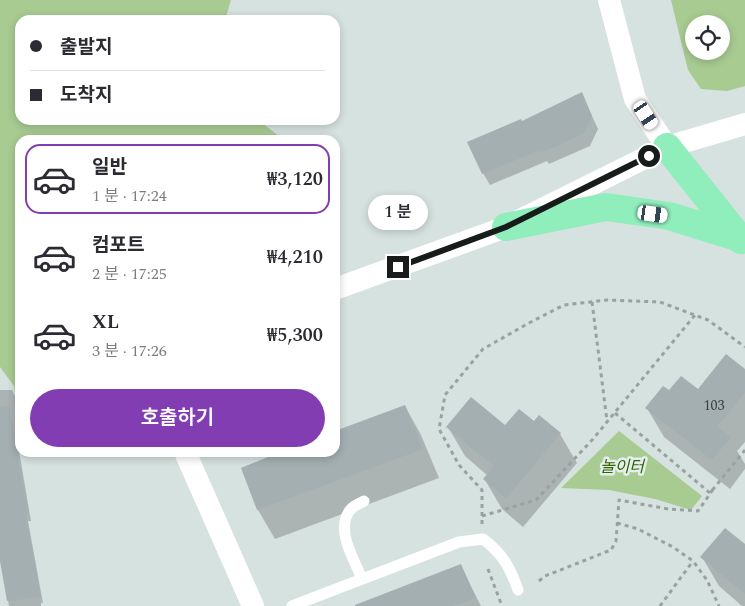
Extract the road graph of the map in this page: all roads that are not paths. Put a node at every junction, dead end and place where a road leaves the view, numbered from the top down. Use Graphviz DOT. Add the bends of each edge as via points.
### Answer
graph roads {
  1 [pos="609,0"];
  2 [pos="745,124"];
  3 [pos="667,147"];
  4 [pos="506,227"];
  5 [pos="742,233"];
  6 [pos="340,287"];
  7 [pos="188,457"];
  8 [pos="364,501"];
  9 [pos="362,579"];
  10 [pos="518,590"];
  11 [pos="253,606"];
  12 [pos="292,606"];
  1 -- 3 [label="street" via="635,99"];
  2 -- 3 [label="street"];
  3 -- 4 [label="street"];
  3 -- 5 [label="highway"];
  4 -- 5 [label="highway" via="606,207 669,216"];
  4 -- 6 [label="street"];
  7 -- 11 [label="street"];
  8 -- 9 [label="lane" via="351,508 345,520 345,537"];
  9 -- 10 [label="lane" via="459,542 483,539 497,549"];
  9 -- 12 [label="lane"];
}
